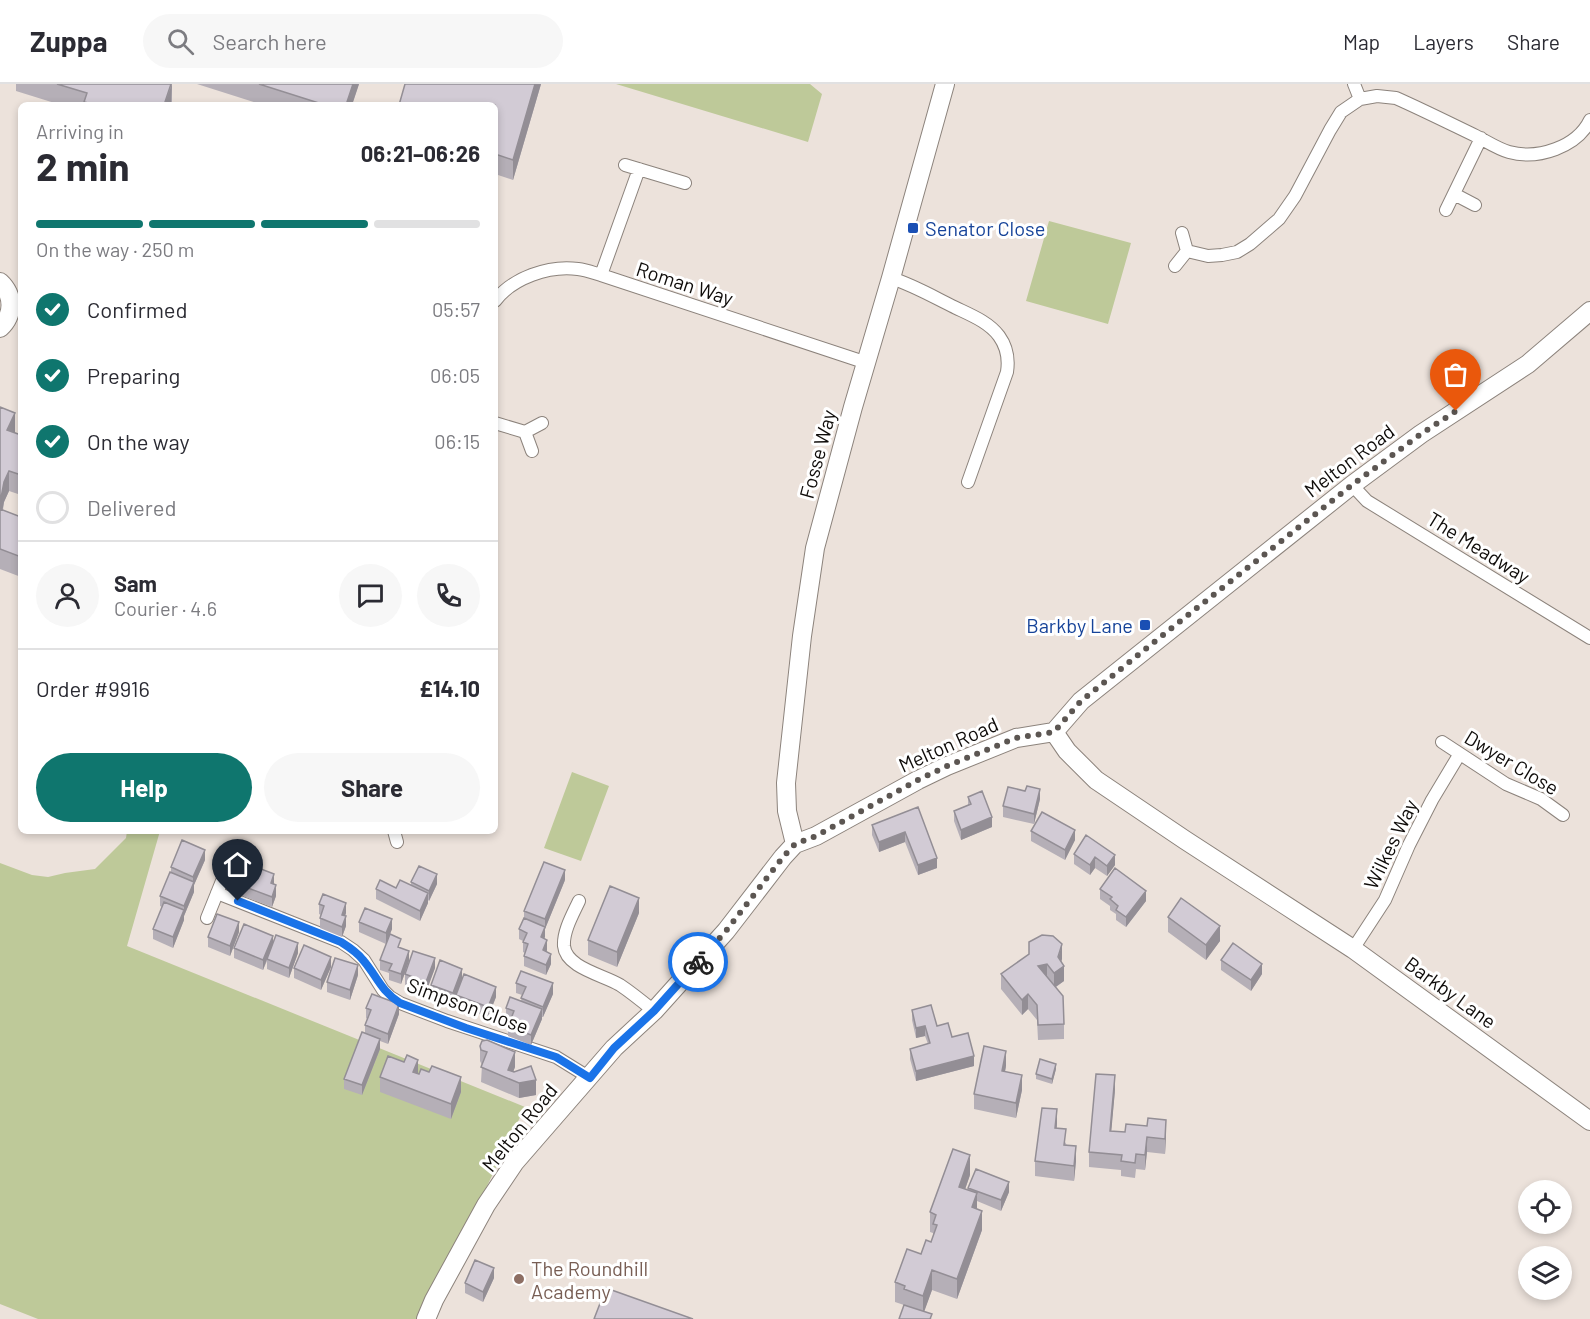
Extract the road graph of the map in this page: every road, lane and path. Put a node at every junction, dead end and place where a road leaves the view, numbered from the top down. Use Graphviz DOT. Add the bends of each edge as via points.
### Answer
graph roads {
  1 [pos="945,84"];
  2 [pos="1354,84"];
  3 [pos="1360,99"];
  4 [pos="1590,120"];
  5 [pos="1481,138"];
  6 [pos="625,165"];
  7 [pos="639,170"];
  8 [pos="685,183"];
  9 [pos="1454,194"];
  10 [pos="1474,206"];
  11 [pos="1446,210"];
  12 [pos="1182,233"];
  13 [pos="1187,251"];
  14 [pos="1175,266"];
  15 [pos="601,275"];
  16 [pos="891,278"];
  17 [pos="1,282"];
  18 [pos="498,298"];
  19 [pos="1590,311"];
  20 [pos="0,328"];
  21 [pos="867,363"];
  22 [pos="542,423"];
  23 [pos="498,424"];
  24 [pos="525,432"];
  25 [pos="532,451"];
  26 [pos="968,482"];
  27 [pos="1352,485"];
  28 [pos="1590,638"];
  29 [pos="1054,732"];
  30 [pos="1442,742"];
  31 [pos="1459,755"];
  32 [pos="1563,815"];
  33 [pos="795,844"];
  34 [pos="226,871"];
  35 [pos="218,893"];
  36 [pos="579,900"];
  37 [pos="207,918"];
  38 [pos="1353,949"];
  39 [pos="654,1011"];
  40 [pos="590,1078"];
  41 [pos="1590,1121"];
  42 [pos="426,1319"];
  1 -- 16 [label="street, Fosse Way"];
  2 -- 3 [label="street"];
  3 -- 5 [label="street" via="1396,98"];
  3 -- 13 [label="street" via="1341,112 1279,219 1237,252 1208,255"];
  4 -- 5 [label="street" via="1574,140 1532,154 1509,152"];
  5 -- 9 [label="street"];
  6 -- 7 [label="street"];
  7 -- 8 [label="street"];
  7 -- 15 [label="street"];
  9 -- 10 [label="street"];
  9 -- 11 [label="street"];
  12 -- 13 [label="street"];
  13 -- 14 [label="street"];
  15 -- 18 [label="street, Roman Way" via="576,269 540,271"];
  15 -- 21 [label="street, Roman Way"];
  16 -- 21 [label="street, Fosse Way"];
  16 -- 26 [label="street" via="986,323 999,335 1005,348 1007,372"];
  17 -- 20 [label="street" via="11,302 8,319"];
  19 -- 27 [label="street, Melton Road" via="1528,364"];
  21 -- 33 [label="street, Fosse Way" via="815,548 786,783 787,811"];
  22 -- 24 [label="street"];
  23 -- 24 [label="street"];
  24 -- 25 [label="street"];
  27 -- 28 [label="street, The Meadway" via="1367,501"];
  27 -- 29 [label="street, Melton Road" via="1081,701"];
  29 -- 33 [label="street, Melton Road" via="1016,738 947,766"];
  29 -- 38 [label="street, Barkby Lane" via="1096,780"];
  30 -- 31 [label="street, Dwyer Close"];
  31 -- 32 [label="street, Dwyer Close"];
  31 -- 38 [label="street, Wilkes Way" via="1409,845 1385,900"];
  33 -- 39 [label="street, Melton Road" via="726,931"];
  34 -- 35 [label="street"];
  35 -- 37 [label="street"];
  35 -- 40 [label="street, Simpson Close" via="341,942 364,960 383,990 400,1003 549,1054"];
  36 -- 39 [label="street" via="566,933 564,947 570,958 618,984"];
  38 -- 41 [label="street, Barkby Lane"];
  39 -- 40 [label="street, Melton Road" via="614,1048"];
  40 -- 42 [label="street, Melton Road" via="515,1162 486,1205"];
}
